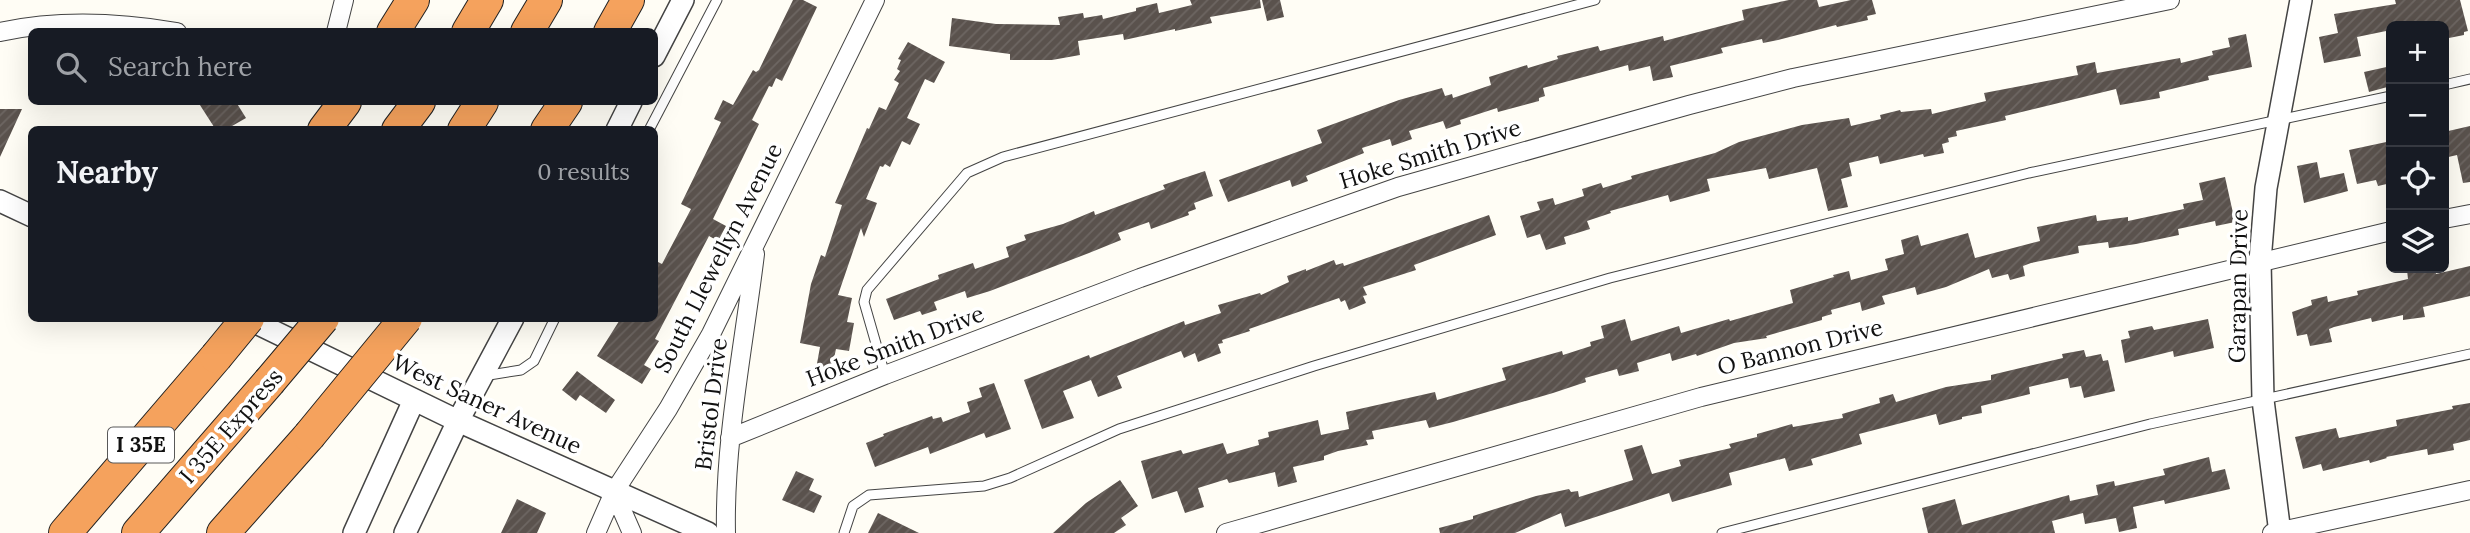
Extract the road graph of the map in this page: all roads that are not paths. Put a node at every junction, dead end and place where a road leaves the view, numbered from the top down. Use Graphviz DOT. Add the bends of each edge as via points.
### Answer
graph roads {
  1 [pos="344,0"];
  2 [pos="413,0"];
  3 [pos="487,0"];
  4 [pos="540,0"];
  5 [pos="546,0"];
  6 [pos="628,0"];
  7 [pos="683,0"];
  8 [pos="717,0"];
  9 [pos="876,0"];
  10 [pos="1595,0"];
  11 [pos="2170,0"];
  12 [pos="2301,0"];
  13 [pos="149,28"];
  14 [pos="337,28"];
  15 [pos="396,28"];
  16 [pos="470,28"];
  17 [pos="527,28"];
  18 [pos="528,28"];
  19 [pos="612,28"];
  20 [pos="0,32"];
  21 [pos="658,48"];
  22 [pos="2470,79"];
  23 [pos="2448,84"];
  24 [pos="2386,97"];
  25 [pos="343,105"];
  26 [pos="417,105"];
  27 [pos="480,105"];
  28 [pos="564,105"];
  29 [pos="630,105"];
  30 [pos="2277,121"];
  31 [pos="327,126"];
  32 [pos="401,126"];
  33 [pos="467,126"];
  34 [pos="550,126"];
  35 [pos="619,126"];
  36 [pos="651,126"];
  37 [pos="0,201"];
  38 [pos="28,214"];
  39 [pos="2470,214"];
  40 [pos="2449,218"];
  41 [pos="2386,232"];
  42 [pos="757,240"];
  43 [pos="2260,261"];
  44 [pos="244,322"];
  45 [pos="255,322"];
  46 [pos="320,322"];
  47 [pos="403,322"];
  48 [pos="511,322"];
  49 [pos="553,322"];
  50 [pos="2470,354"];
  51 [pos="885,375"];
  52 [pos="481,377"];
  53 [pos="415,400"];
  54 [pos="2263,400"];
  55 [pos="458,421"];
  56 [pos="730,438"];
  57 [pos="2470,490"];
  58 [pos="614,492"];
  59 [pos="2277,532"];
  60 [pos="65,533"];
  61 [pos="138,533"];
  62 [pos="223,533"];
  63 [pos="354,533"];
  64 [pos="405,533"];
  65 [pos="596,533"];
  66 [pos="632,533"];
  67 [pos="708,533"];
  68 [pos="726,533"];
  69 [pos="844,533"];
  70 [pos="1226,533"];
  71 [pos="1722,533"];
  1 -- 14 [label="street"];
  2 -- 15 [label="highway"];
  3 -- 16 [label="highway"];
  4 -- 17 [label="highway"];
  5 -- 18 [label="highway"];
  6 -- 19 [label="highway"];
  7 -- 21 [label="street"];
  8 -- 36 [label="lane"];
  9 -- 42 [label="street, South Llewellyn Avenue"];
  10 -- 51 [label="lane" via="1003,157 967,173 867,290 864,302"];
  11 -- 51 [label="street, Hoke Smith Drive" via="1793,78 1398,187"];
  12 -- 30 [label="street, Garapan Drive"];
  13 -- 20 [label="street" via="69,23"];
  22 -- 23 [label="lane"];
  24 -- 30 [label="lane"];
  25 -- 31 [label="highway"];
  26 -- 32 [label="highway"];
  27 -- 33 [label="highway"];
  28 -- 34 [label="highway"];
  29 -- 35 [label="street"];
  30 -- 43 [label="street, Garapan Drive"];
  30 -- 69 [label="lane" via="2029,173 1598,282 1119,429 984,486 869,495 853,506"];
  37 -- 38 [label="street"];
  39 -- 40 [label="street"];
  41 -- 43 [label="street, O Bannon Drive"];
  42 -- 56 [label="street, Bristol Drive"];
  42 -- 58 [label="street, South Llewellyn Avenue" via="711,334"];
  43 -- 54 [label="street, Garapan Drive"];
  43 -- 70 [label="street, O Bannon Drive" via="1701,397"];
  44 -- 60 [label="highway, I 35E, bridge"];
  45 -- 53 [label="street, West Saner Avenue"];
  46 -- 61 [label="highway, I 35E Express, bridge"];
  47 -- 62 [label="highway, bridge"];
  48 -- 52 [label="street"];
  49 -- 52 [label="lane" via="534,361 521,370"];
  50 -- 54 [label="lane"];
  51 -- 56 [label="street, Hoke Smith Drive"];
  52 -- 55 [label="street"];
  53 -- 55 [label="street, West Saner Avenue"];
  53 -- 63 [label="street"];
  54 -- 59 [label="street, Garapan Drive"];
  54 -- 71 [label="lane" via="2136,427"];
  55 -- 58 [label="street, West Saner Avenue"];
  55 -- 64 [label="street"];
  56 -- 68 [label="street, Bristol Drive"];
  57 -- 59 [label="street"];
  58 -- 65 [label="street, South Llewellyn Avenue"];
  58 -- 66 [label="street"];
  58 -- 67 [label="street, West Saner Avenue"];
}
